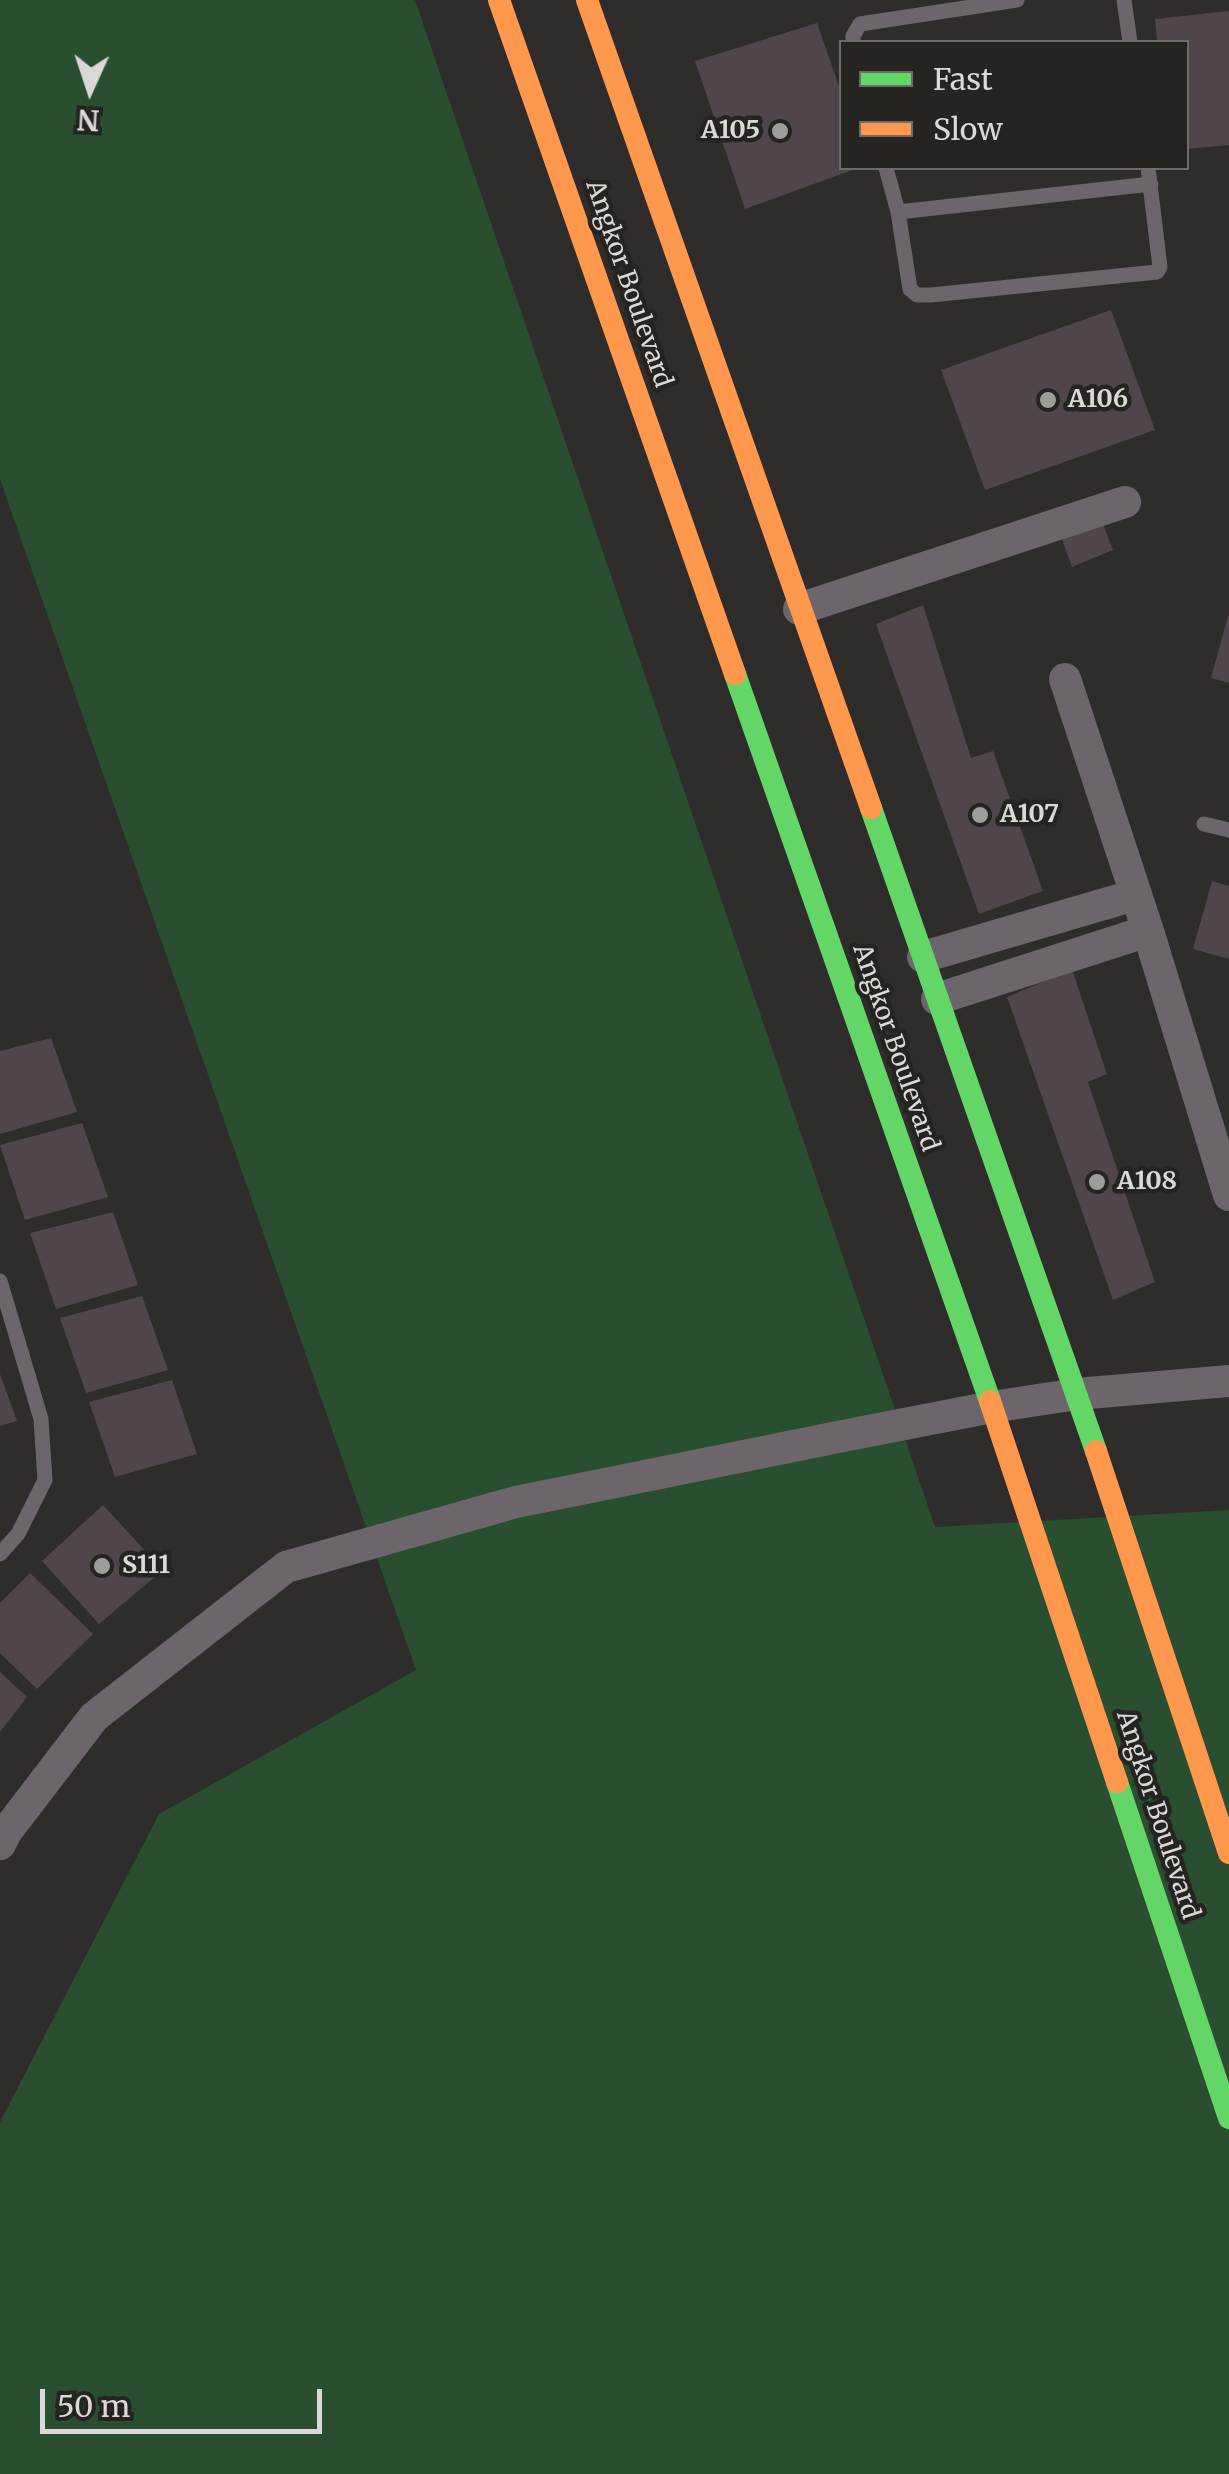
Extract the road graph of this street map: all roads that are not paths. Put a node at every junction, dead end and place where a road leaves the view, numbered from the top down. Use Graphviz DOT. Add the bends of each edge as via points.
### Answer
graph roads {
  1 [pos="499,0"];
  2 [pos="586,0"];
  3 [pos="1017,0"];
  4 [pos="1124,0"];
  5 [pos="853,40"];
  6 [pos="1130,40"];
  7 [pos="887,170"];
  8 [pos="1150,176"];
  9 [pos="898,212"];
  10 [pos="1124,502"];
  11 [pos="799,610"];
  12 [pos="1065,679"];
  13 [pos="1204,824"];
  14 [pos="1229,830"];
  15 [pos="1135,895"];
  16 [pos="1148,931"];
  17 [pos="923,958"];
  18 [pos="936,999"];
  19 [pos="1229,1195"];
  20 [pos="0,1281"];
  21 [pos="1229,1381"];
  22 [pos="1076,1394"];
  23 [pos="992,1407"];
  24 [pos="0,1554"];
  25 [pos="2,1835"];
  26 [pos="1229,1853"];
  27 [pos="1229,2118"];
  1 -- 23 [label="main road, Angkor Boulevard"];
  2 -- 11 [label="main road"];
  3 -- 5 [label="lane" via="860,24"];
  4 -- 6 [label="lane"];
  7 -- 9 [label="lane"];
  8 -- 9 [label="lane"];
  8 -- 9 [label="lane" via="1160,267 1152,273 918,295 910,288"];
  10 -- 11 [label="street"];
  11 -- 17 [label="main road"];
  12 -- 15 [label="street"];
  13 -- 14 [label="lane"];
  15 -- 16 [label="street"];
  15 -- 17 [label="street"];
  16 -- 18 [label="street"];
  16 -- 19 [label="street"];
  17 -- 18 [label="main road"];
  18 -- 22 [label="main road"];
  20 -- 24 [label="lane" via="41,1419 45,1480"];
  21 -- 22 [label="street"];
  22 -- 23 [label="street"];
  22 -- 26 [label="main road"];
  23 -- 25 [label="street" via="516,1502 286,1567 94,1716"];
  23 -- 27 [label="main road, Angkor Boulevard"];
}
